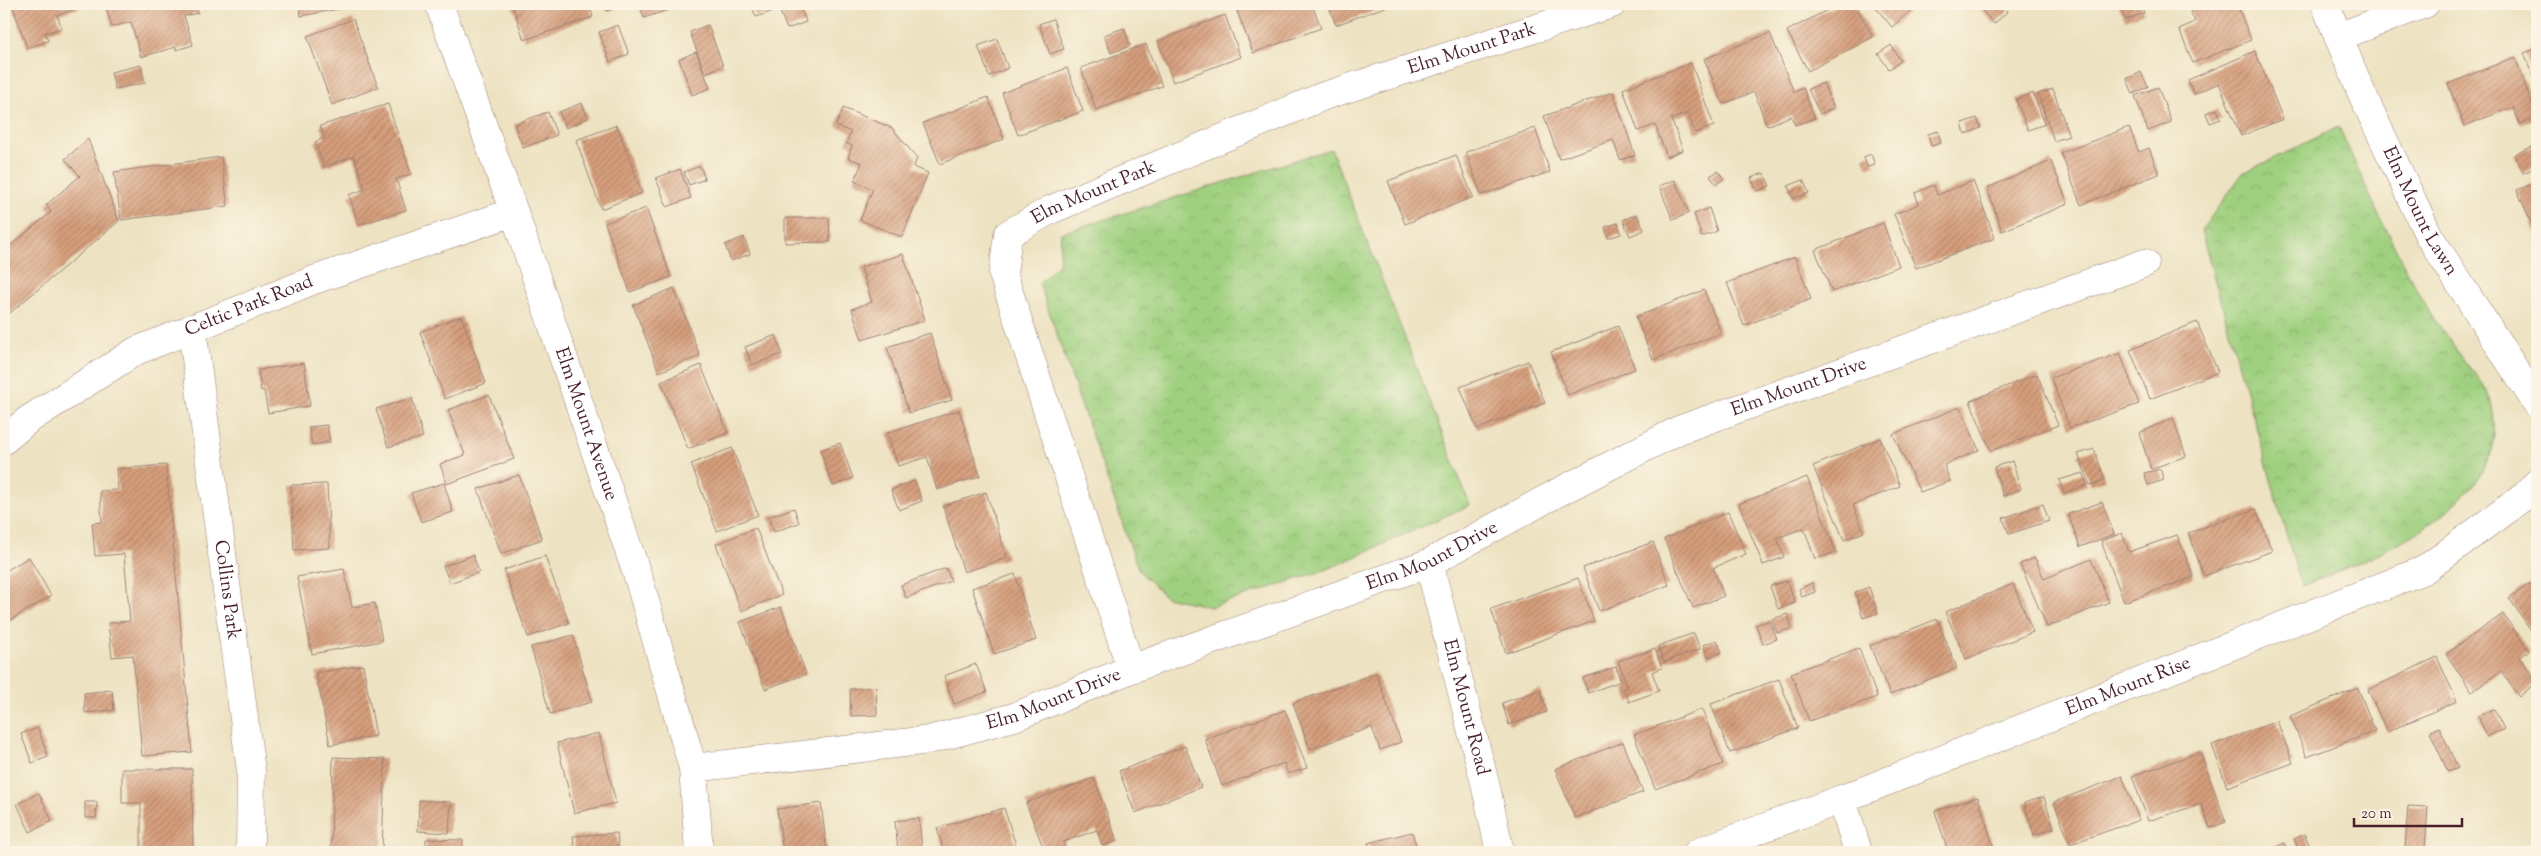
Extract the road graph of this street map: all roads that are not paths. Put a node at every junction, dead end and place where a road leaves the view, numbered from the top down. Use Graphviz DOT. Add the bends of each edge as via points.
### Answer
graph roads {
  1 [pos="439,4"];
  2 [pos="1612,4"];
  3 [pos="2325,4"];
  4 [pos="2425,4"];
  5 [pos="2338,37"];
  6 [pos="514,212"];
  7 [pos="2145,263"];
  8 [pos="192,328"];
  9 [pos="2537,404"];
  10 [pos="4,440"];
  11 [pos="2537,483"];
  12 [pos="1430,563"];
  13 [pos="1131,669"];
  14 [pos="693,768"];
  15 [pos="1842,799"];
  16 [pos="250,852"];
  17 [pos="699,852"];
  18 [pos="1500,852"];
  19 [pos="1698,852"];
  20 [pos="1858,852"];
  1 -- 6 [label="street, Elm Mount Avenue"];
  2 -- 13 [label="street, Elm Mount Park" via="1324,96 1050,210 1008,234 1003,274"];
  3 -- 5 [label="street, Elm Mount Lawn"];
  4 -- 5 [label="street"];
  5 -- 9 [label="street, Elm Mount Lawn" via="2429,236"];
  6 -- 8 [label="street, Celtic Park Road" via="314,280"];
  6 -- 14 [label="street, Elm Mount Avenue" via="638,580"];
  7 -- 12 [label="street, Elm Mount Drive" via="1678,430"];
  8 -- 10 [label="street, Celtic Park Road" via="136,351 28,420"];
  8 -- 16 [label="street, Collins Park" via="251,771"];
  11 -- 15 [label="street, Elm Mount Rise" via="2526,495 2424,570"];
  12 -- 13 [label="street, Elm Mount Drive"];
  12 -- 18 [label="street, Elm Mount Road"];
  13 -- 14 [label="street, Elm Mount Drive" via="1014,717 929,740"];
  14 -- 17 [label="street, Elm Mount Avenue"];
  15 -- 19 [label="street, Elm Mount Rise"];
  15 -- 20 [label="street"];
}
